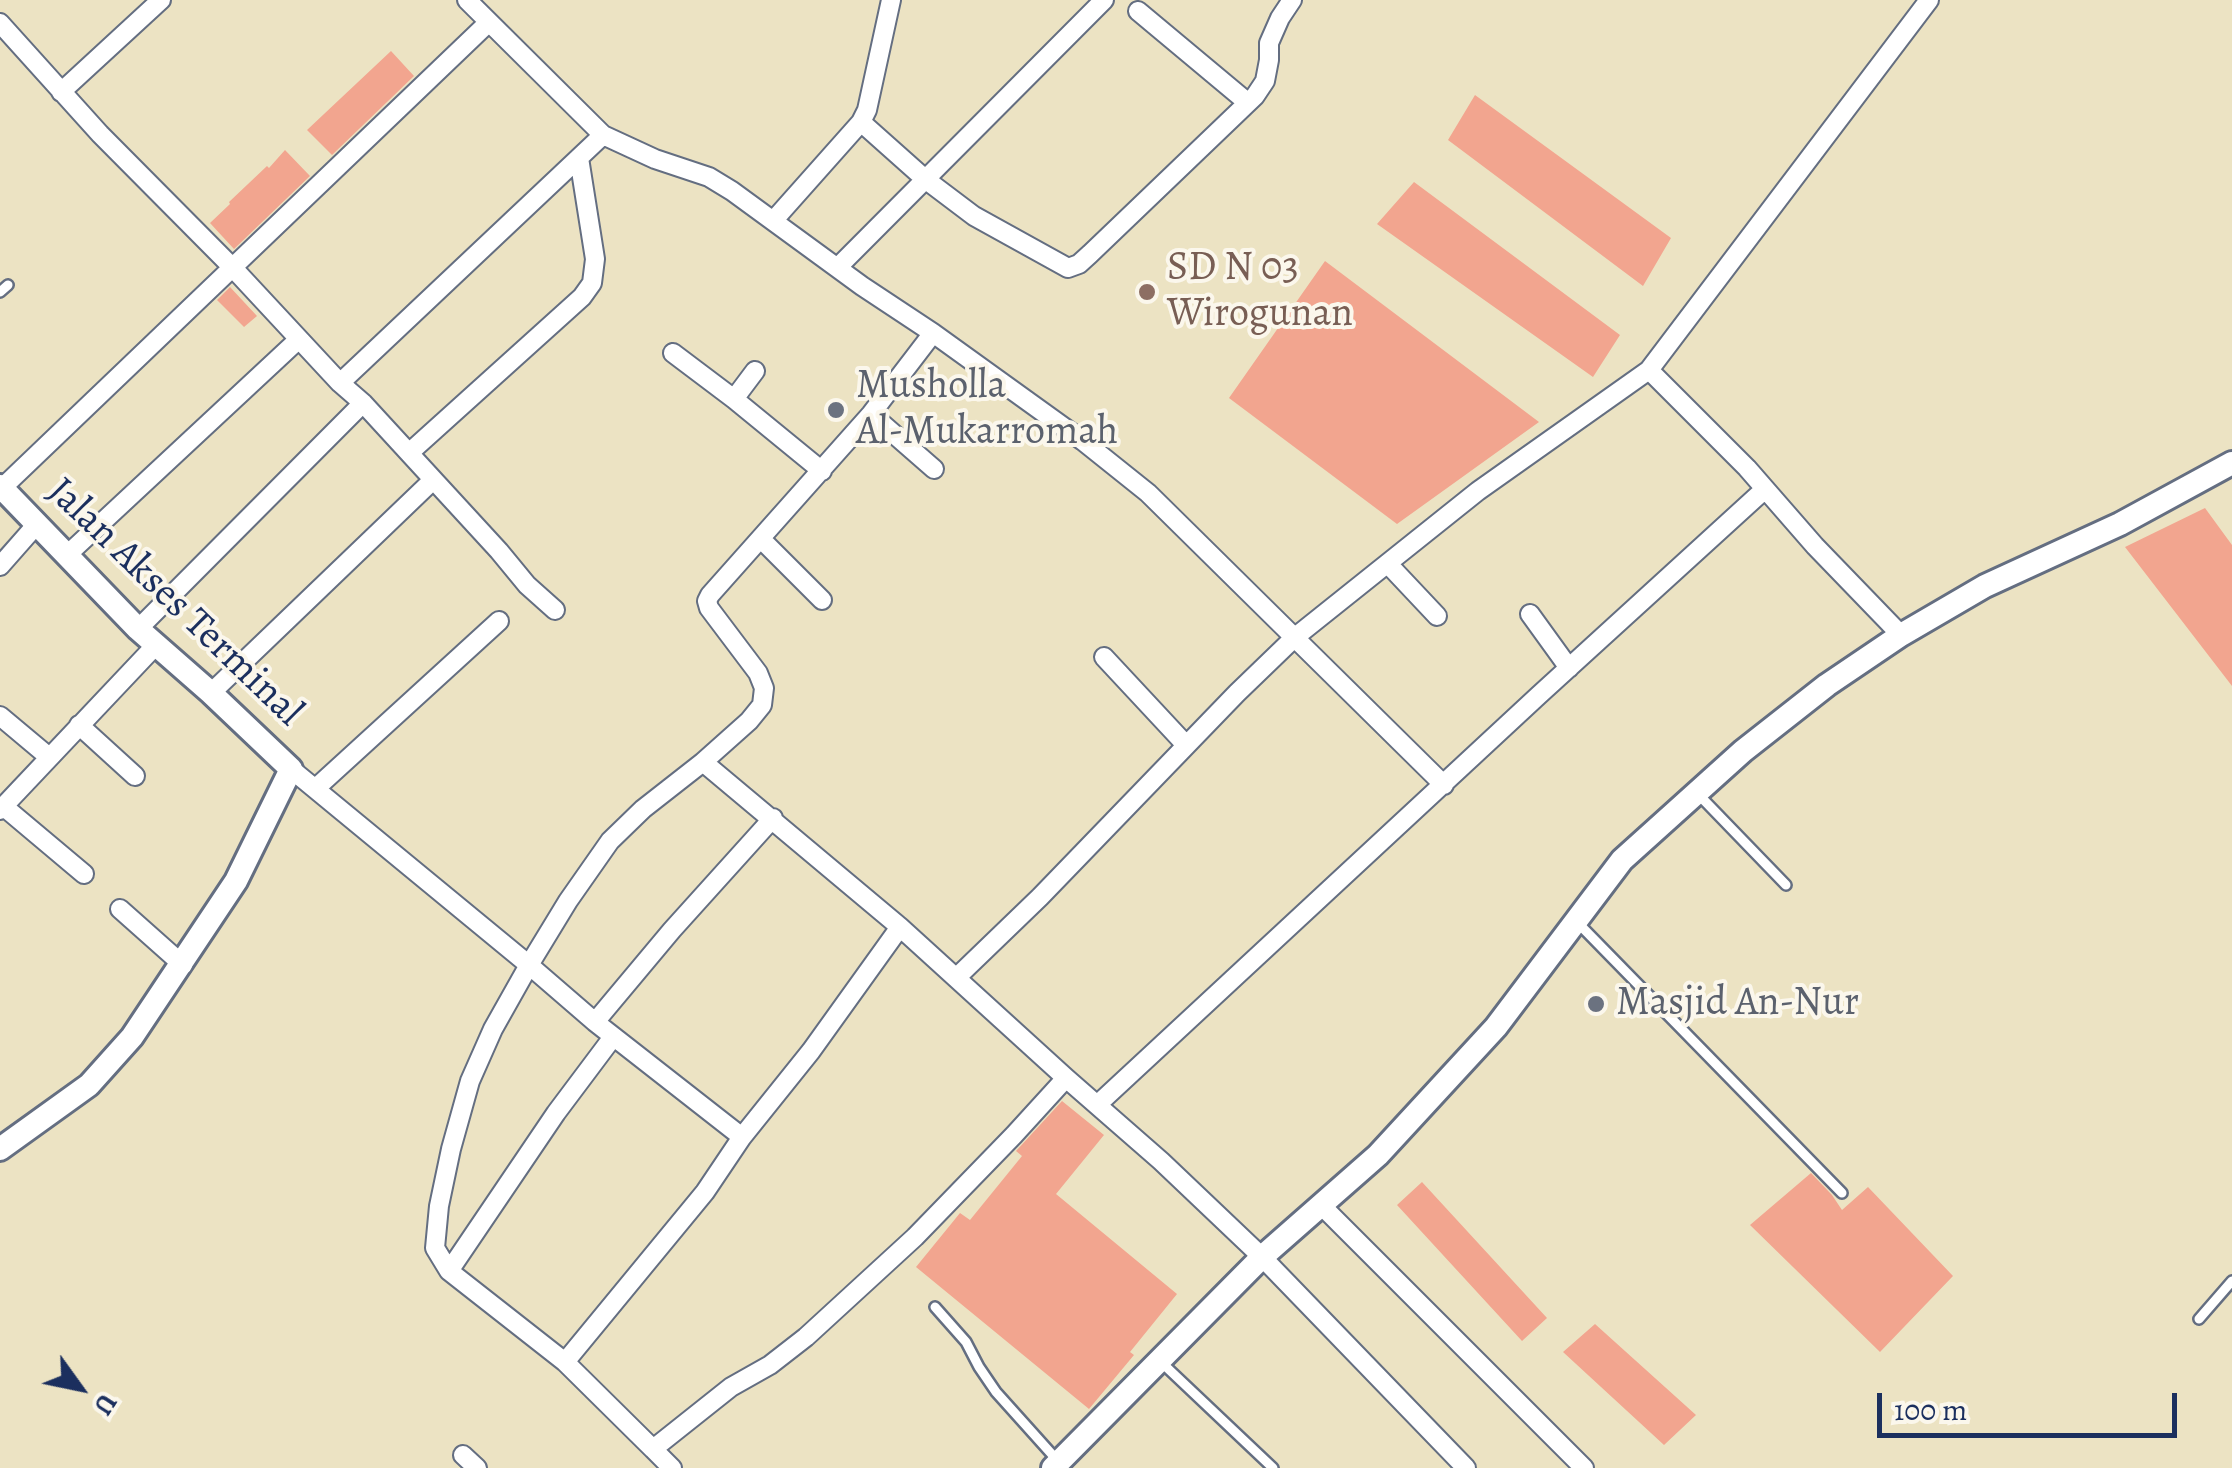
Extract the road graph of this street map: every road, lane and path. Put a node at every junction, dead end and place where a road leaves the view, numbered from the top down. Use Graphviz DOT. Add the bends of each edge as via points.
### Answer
graph roads {
  1 [pos="161,0"];
  2 [pos="891,0"];
  3 [pos="1104,0"];
  4 [pos="1292,0"];
  5 [pos="1930,0"];
  6 [pos="480,8"];
  7 [pos="1138,11"];
  8 [pos="0,23"];
  9 [pos="61,92"];
  10 [pos="1247,102"];
  11 [pos="861,122"];
  12 [pos="603,135"];
  13 [pos="579,158"];
  14 [pos="924,179"];
  15 [pos="773,222"];
  16 [pos="838,266"];
  17 [pos="234,269"];
  18 [pos="933,333"];
  19 [pos="299,339"];
  20 [pos="673,353"];
  21 [pos="1649,370"];
  22 [pos="755,371"];
  23 [pos="340,383"];
  24 [pos="734,398"];
  25 [pos="362,402"];
  26 [pos="871,414"];
  27 [pos="409,453"];
  28 [pos="2232,463"];
  29 [pos="934,470"];
  30 [pos="822,471"];
  31 [pos="432,480"];
  32 [pos="1,487"];
  33 [pos="1765,489"];
  34 [pos="36,524"];
  35 [pos="761,538"];
  36 [pos="68,555"];
  37 [pos="1388,564"];
  38 [pos="0,566"];
  39 [pos="822,600"];
  40 [pos="555,610"];
  41 [pos="1530,614"];
  42 [pos="1437,616"];
  43 [pos="500,621"];
  44 [pos="138,629"];
  45 [pos="1901,635"];
  46 [pos="1294,638"];
  47 [pos="155,646"];
  48 [pos="1104,657"];
  49 [pos="1569,668"];
  50 [pos="210,693"];
  51 [pos="0,716"];
  52 [pos="79,725"];
  53 [pos="1186,744"];
  54 [pos="49,758"];
  55 [pos="703,762"];
  56 [pos="291,769"];
  57 [pos="135,776"];
  58 [pos="1444,785"];
  59 [pos="316,788"];
  60 [pos="1696,792"];
  61 [pos="2,808"];
  62 [pos="773,818"];
  63 [pos="84,874"];
  64 [pos="1786,886"];
  65 [pos="120,909"];
  66 [pos="1576,921"];
  67 [pos="900,927"];
  68 [pos="523,960"];
  69 [pos="182,965"];
  70 [pos="956,978"];
  71 [pos="595,1022"];
  72 [pos="613,1037"];
  73 [pos="1066,1078"];
  74 [pos="1097,1106"];
  75 [pos="742,1137"];
  76 [pos="0,1149"];
  77 [pos="1842,1193"];
  78 [pos="1322,1206"];
  79 [pos="1262,1257"];
  80 [pos="449,1270"];
  81 [pos="2232,1281"];
  82 [pos="935,1307"];
  83 [pos="2199,1320"];
  84 [pos="1159,1360"];
  85 [pos="566,1362"];
  86 [pos="653,1449"];
  87 [pos="1056,1465"];
  88 [pos="672,1468"];
  89 [pos="1272,1468"];
  90 [pos="1466,1468"];
  91 [pos="1584,1468"];
  1 -- 9 [label="street"];
  2 -- 11 [label="street"];
  3 -- 14 [label="street"];
  4 -- 10 [label="street" via="1269,43 1265,81"];
  5 -- 21 [label="street"];
  6 -- 12 [label="street"];
  6 -- 17 [label="street"];
  7 -- 10 [label="street"];
  8 -- 9 [label="street"];
  9 -- 17 [label="street"];
  10 -- 14 [label="street" via="1068,268 974,216"];
  11 -- 14 [label="street"];
  11 -- 15 [label="street"];
  12 -- 13 [label="street"];
  12 -- 15 [label="street" via="710,177"];
  13 -- 23 [label="street"];
  13 -- 27 [label="street" via="592,283"];
  14 -- 16 [label="street"];
  15 -- 16 [label="street"];
  16 -- 18 [label="street"];
  17 -- 19 [label="street"];
  17 -- 32 [label="street"];
  18 -- 26 [label="street"];
  18 -- 46 [label="street" via="1148,493"];
  19 -- 23 [label="street"];
  19 -- 36 [label="street"];
  20 -- 24 [label="street"];
  21 -- 33 [label="street"];
  21 -- 37 [label="street"];
  22 -- 24 [label="street"];
  23 -- 25 [label="street"];
  24 -- 30 [label="street"];
  25 -- 27 [label="street"];
  25 -- 44 [label="street"];
  26 -- 29 [label="street"];
  26 -- 30 [label="street"];
  27 -- 31 [label="street"];
  28 -- 45 [label="street"];
  30 -- 35 [label="street"];
  31 -- 40 [label="street"];
  31 -- 50 [label="street"];
  32 -- 34 [label="street, Jalan Akses Terminal"];
  33 -- 45 [label="street"];
  33 -- 49 [label="street"];
  34 -- 36 [label="street, Jalan Akses Terminal"];
  34 -- 38 [label="street"];
  35 -- 39 [label="street"];
  35 -- 55 [label="street" via="707,602 758,673 762,705"];
  36 -- 44 [label="street, Jalan Akses Terminal"];
  37 -- 42 [label="street"];
  37 -- 46 [label="street"];
  41 -- 49 [label="street"];
  43 -- 59 [label="street"];
  44 -- 47 [label="street, Jalan Akses Terminal"];
  45 -- 60 [label="street" via="1827,685"];
  46 -- 53 [label="street"];
  46 -- 58 [label="street"];
  47 -- 50 [label="street, Jalan Akses Terminal"];
  47 -- 52 [label="street"];
  48 -- 53 [label="street"];
  49 -- 58 [label="street"];
  50 -- 56 [label="street, Jalan Akses Terminal"];
  51 -- 54 [label="street"];
  52 -- 54 [label="street"];
  52 -- 57 [label="street"];
  53 -- 70 [label="street"];
  54 -- 61 [label="street"];
  55 -- 62 [label="street"];
  55 -- 68 [label="street" via="610,841"];
  56 -- 59 [label="street"];
  56 -- 69 [label="street, Jalan Akses Terminal" via="236,881"];
  58 -- 74 [label="street"];
  59 -- 68 [label="street"];
  60 -- 64 [label="lane"];
  60 -- 66 [label="street" via="1622,860"];
  61 -- 63 [label="street"];
  62 -- 67 [label="street"];
  62 -- 71 [label="street"];
  65 -- 69 [label="street"];
  66 -- 77 [label="lane"];
  66 -- 78 [label="street" via="1462,1066"];
  67 -- 70 [label="street"];
  67 -- 75 [label="street"];
  68 -- 71 [label="street"];
  68 -- 80 [label="street" via="470,1081 451,1148 436,1248"];
  69 -- 76 [label="street, Jalan Akses Terminal" via="89,1085"];
  70 -- 73 [label="street"];
  71 -- 72 [label="street"];
  72 -- 75 [label="street"];
  72 -- 80 [label="street"];
  73 -- 74 [label="street"];
  73 -- 86 [label="street" via="915,1237 806,1338 730,1386"];
  74 -- 79 [label="street"];
  75 -- 85 [label="street"];
  78 -- 79 [label="street"];
  78 -- 91 [label="street"];
  79 -- 84 [label="street"];
  79 -- 90 [label="street"];
  80 -- 85 [label="street"];
  81 -- 83 [label="lane"];
  82 -- 87 [label="lane"];
  84 -- 87 [label="street"];
  84 -- 89 [label="lane"];
  85 -- 86 [label="street"];
  86 -- 88 [label="street"];
}
